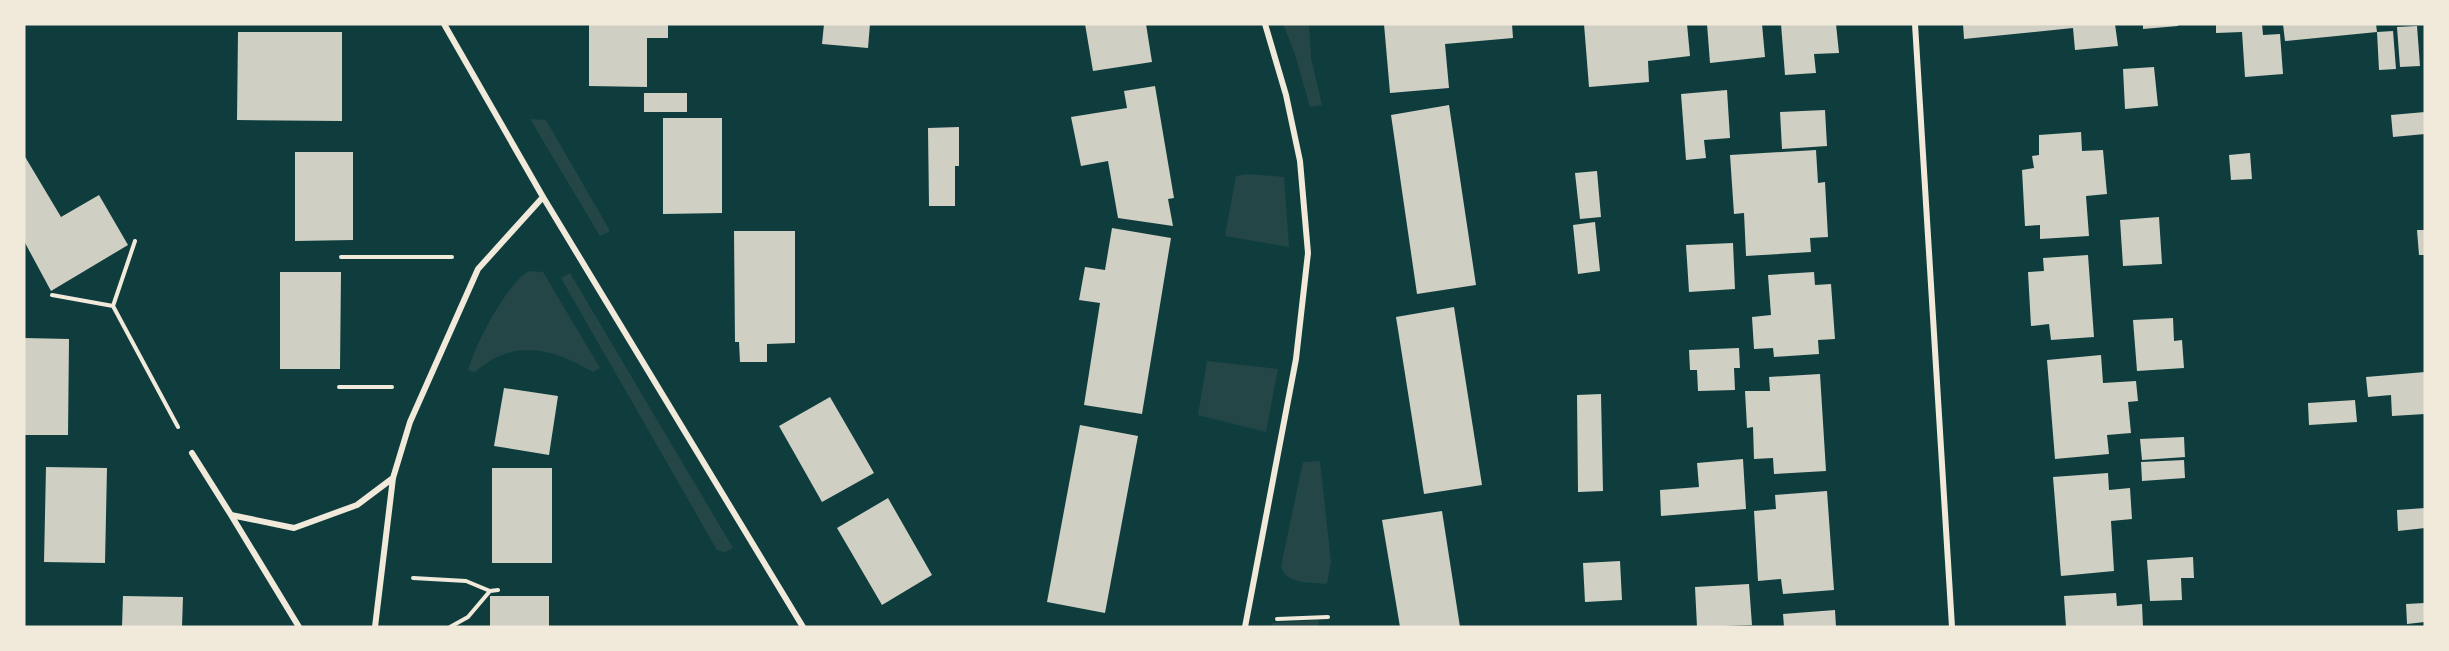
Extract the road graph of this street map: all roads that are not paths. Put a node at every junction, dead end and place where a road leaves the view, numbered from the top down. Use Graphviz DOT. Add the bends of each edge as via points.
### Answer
graph roads {
  1 [pos="444,24"];
  2 [pos="1265,24"];
  3 [pos="1915,24"];
  4 [pos="543,197"];
  5 [pos="192,453"];
  6 [pos="393,478"];
  7 [pos="231,514"];
  8 [pos="1245,623"];
  9 [pos="299,627"];
  10 [pos="375,627"];
  11 [pos="803,627"];
  12 [pos="1952,627"];
  1 -- 4 [label="street"];
  2 -- 8 [label="street" via="1300,161 1308,254 1296,359"];
  3 -- 12 [label="street"];
  4 -- 6 [label="street" via="478,269 415,410"];
  4 -- 11 [label="street"];
  5 -- 7 [label="street"];
  6 -- 7 [label="street" via="357,505 294,528"];
  6 -- 10 [label="street"];
  7 -- 9 [label="street"];
}
